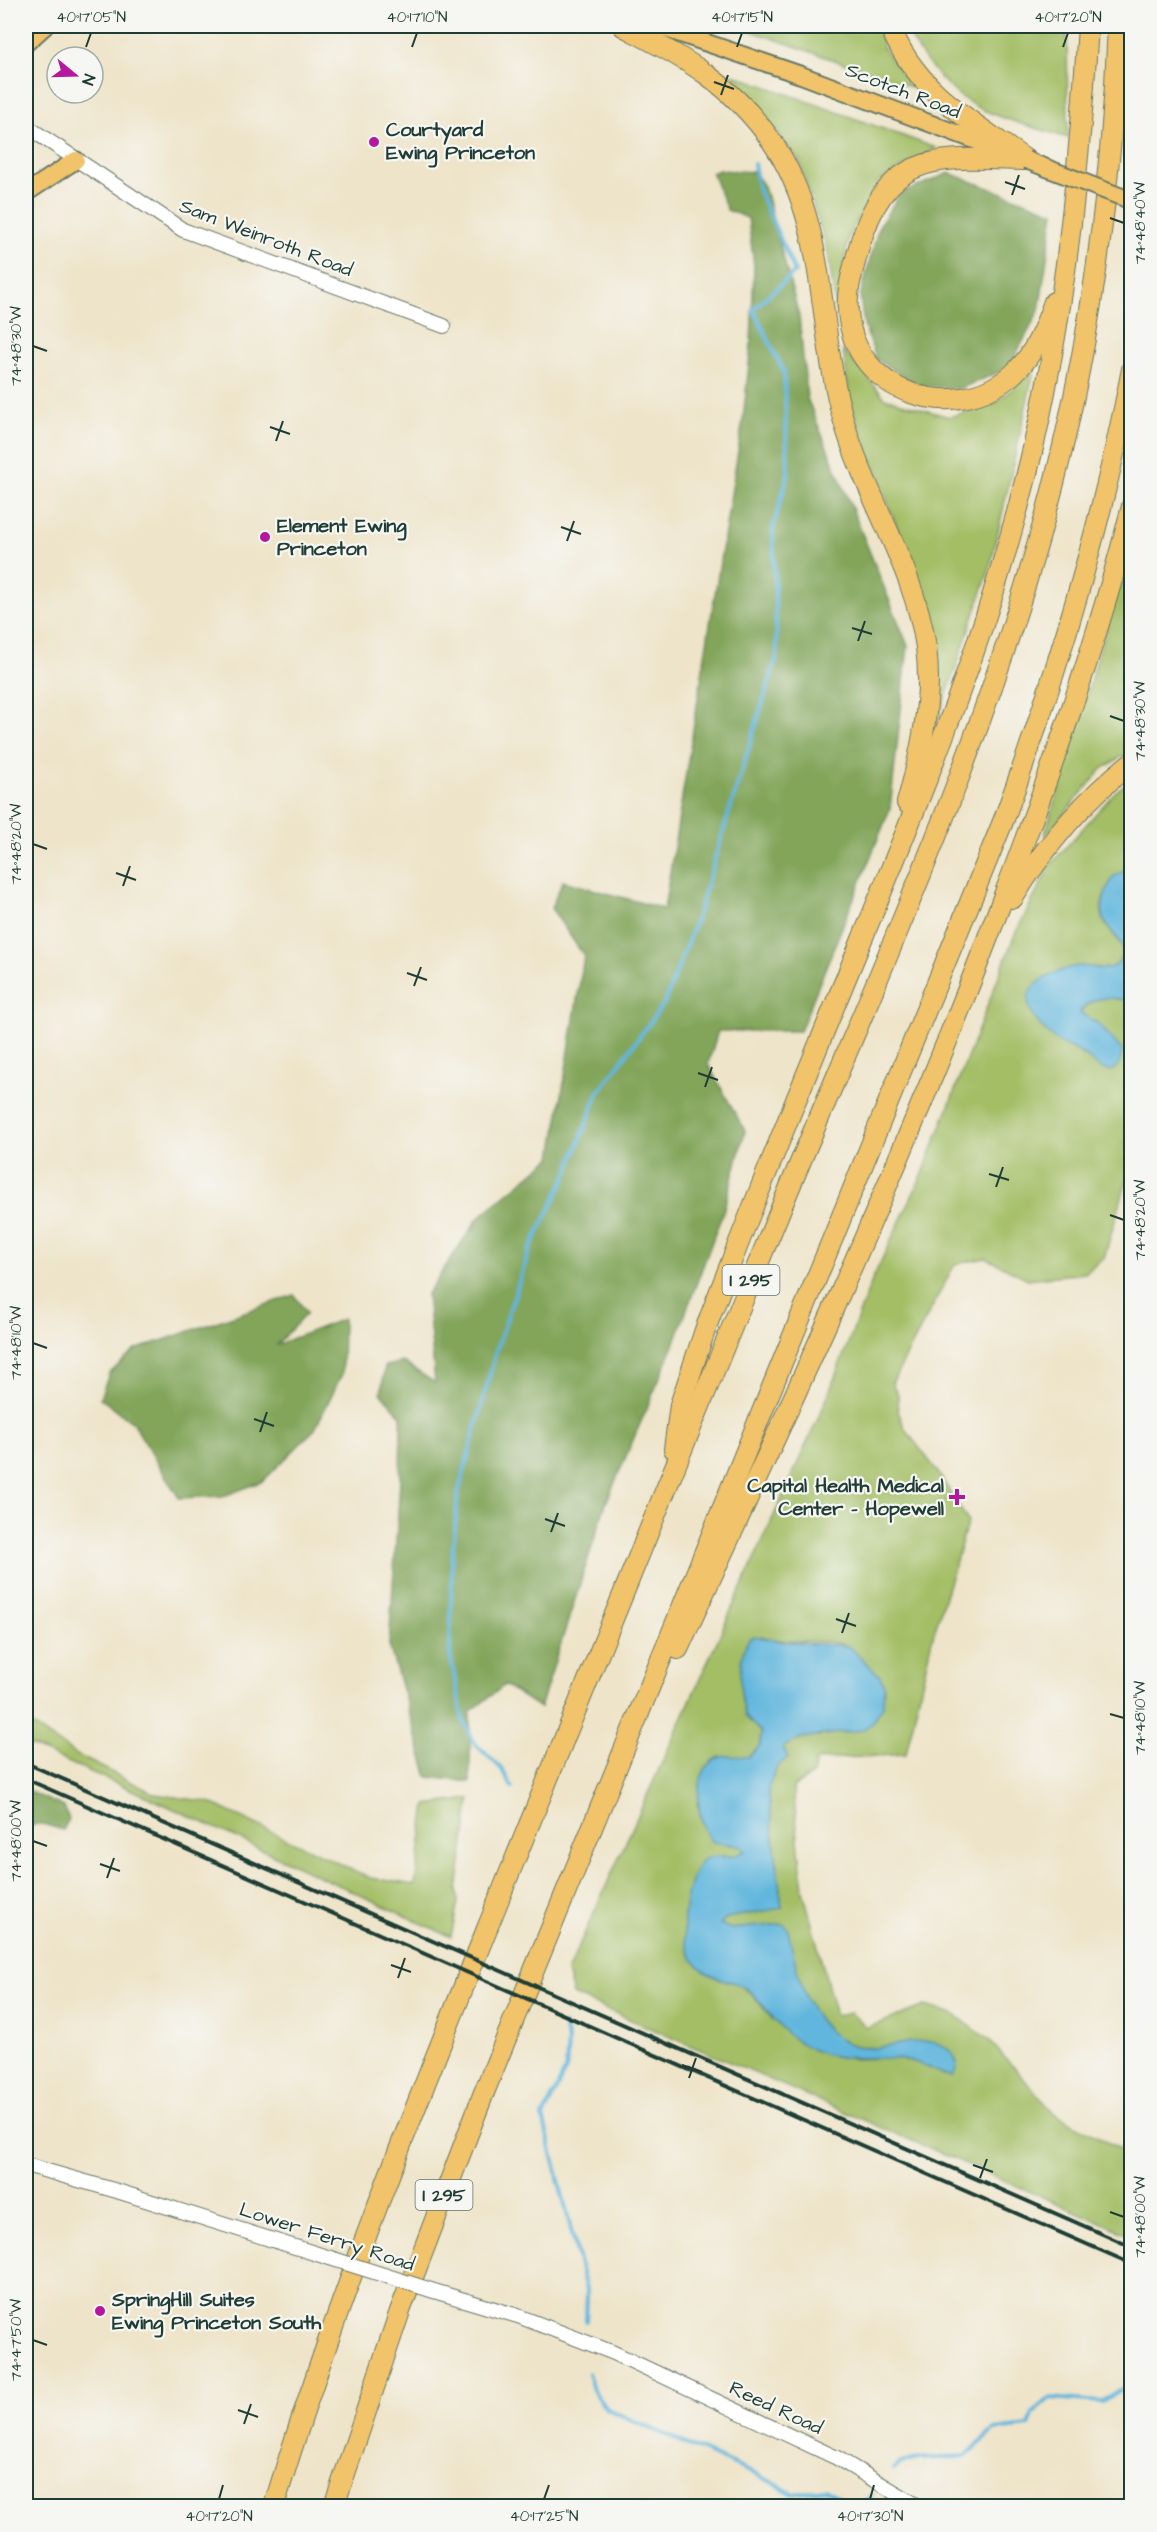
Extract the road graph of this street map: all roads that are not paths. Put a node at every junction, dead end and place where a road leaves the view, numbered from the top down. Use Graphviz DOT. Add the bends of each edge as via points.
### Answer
graph roads {
  1 [pos="45,26"];
  2 [pos="622,26"];
  3 [pos="657,26"];
  4 [pos="890,26"];
  5 [pos="1082,26"];
  6 [pos="1088,26"];
  7 [pos="1118,26"];
  8 [pos="26,43"];
  9 [pos="1081,123"];
  10 [pos="26,126"];
  11 [pos="76,160"];
  12 [pos="1026,160"];
  13 [pos="26,193"];
  14 [pos="1131,201"];
  15 [pos="1070,226"];
  16 [pos="444,326"];
  17 [pos="1131,369"];
  18 [pos="1131,506"];
  19 [pos="1131,762"];
  20 [pos="979,961"];
  21 [pos="842,988"];
  22 [pos="672,1473"];
  23 [pos="567,1888"];
  24 [pos="26,2165"];
  25 [pos="614,2353"];
  26 [pos="274,2506"];
  27 [pos="334,2506"];
  28 [pos="918,2506"];
  1 -- 8 [label="main road"];
  2 -- 21 [label="highway" via="698,66 726,88 766,134 789,173 816,251 844,424 909,585 923,633 928,695 921,750 897,835"];
  3 -- 12 [label="main road, Scotch Road" via="801,75"];
  4 -- 12 [label="highway" via="918,77 939,97"];
  5 -- 9 [label="highway"];
  6 -- 9 [label="highway"];
  7 -- 22 [label="highway, I 295" via="1107,188 1090,302 1055,478 1024,588 937,833"];
  9 -- 15 [label="highway"];
  10 -- 11 [label="street, Sam Weinroth Road"];
  11 -- 13 [label="main road"];
  11 -- 16 [label="street, Sam Weinroth Road" via="168,222 195,235"];
  12 -- 14 [label="main road, Scotch Road, bridge"];
  12 -- 15 [label="highway" via="935,160 901,176 883,192 866,225 848,296 851,329 864,358 891,384 923,398 957,399 996,386 1018,369 1039,338 1054,301"];
  15 -- 21 [label="highway" via="1053,359 1006,552 959,698"];
  17 -- 23 [label="highway, I 295" via="1093,548 1042,713 1004,819"];
  18 -- 20 [label="highway" via="1075,704"];
  19 -- 20 [label="highway" via="1084,805 1048,846 1007,908"];
  20 -- 23 [label="highway" via="792,1405"];
  21 -- 22 [label="highway" via="705,1330 680,1405"];
  22 -- 26 [label="highway, I 295" via="406,2130 325,2349"];
  23 -- 27 [label="highway, I 295" via="435,2217"];
  24 -- 25 [label="street, Lower Ferry Road, bridge" via="518,2316"];
  25 -- 28 [label="street, Reed Road" via="837,2458"];
}
